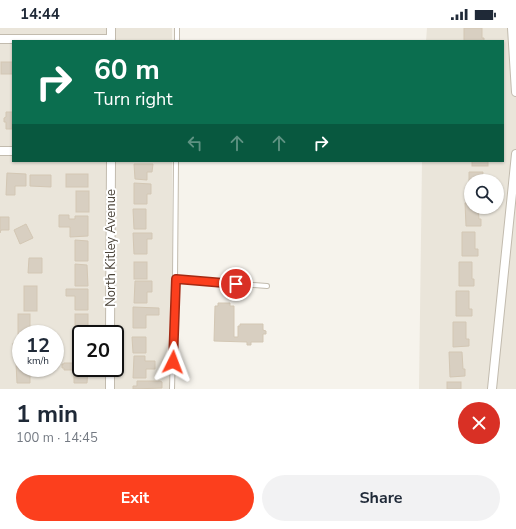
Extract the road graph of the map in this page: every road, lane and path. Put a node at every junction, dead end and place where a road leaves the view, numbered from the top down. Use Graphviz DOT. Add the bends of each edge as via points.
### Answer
graph roads {
  1 [pos="111,28"];
  2 [pos="177,28"];
  3 [pos="512,28"];
  4 [pos="0,39"];
  5 [pos="111,40"];
  6 [pos="177,40"];
  7 [pos="516,92"];
  8 [pos="0,151"];
  9 [pos="12,151"];
  10 [pos="516,154"];
  11 [pos="110,162"];
  12 [pos="176,162"];
  13 [pos="176,279"];
  14 [pos="266,286"];
  15 [pos="110,325"];
  16 [pos="110,377"];
  17 [pos="110,389"];
  18 [pos="172,389"];
  19 [pos="492,389"];
  1 -- 5 [label="street"];
  2 -- 6 [label="lane"];
  3 -- 7 [label="street"];
  4 -- 5 [label="street"];
  8 -- 9 [label="street"];
  10 -- 19 [label="street"];
  11 -- 15 [label="street, North Kitley Avenue"];
  12 -- 13 [label="lane"];
  13 -- 14 [label="lane"];
  13 -- 18 [label="lane"];
  16 -- 17 [label="street"];
}
